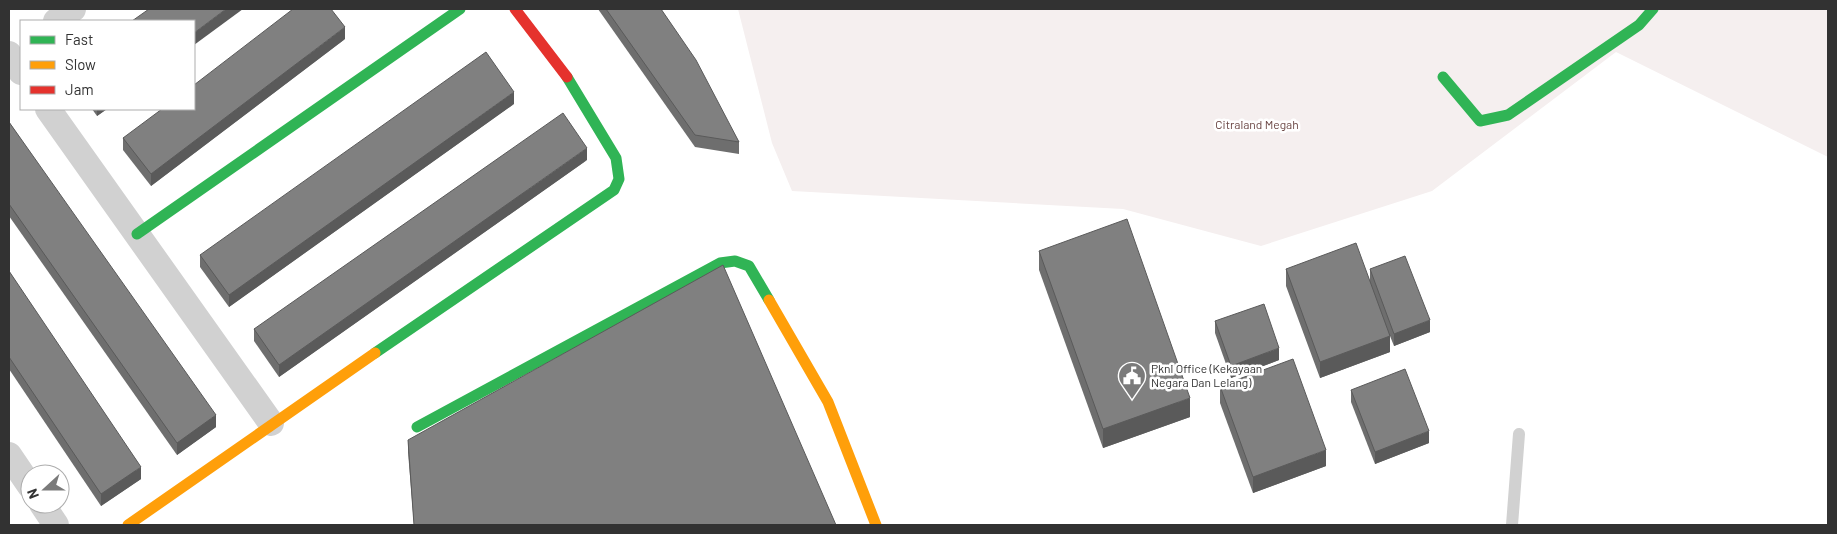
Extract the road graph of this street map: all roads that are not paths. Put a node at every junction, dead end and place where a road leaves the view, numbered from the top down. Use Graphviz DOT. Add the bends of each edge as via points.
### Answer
graph roads {
  1 [pos="73,9"];
  2 [pos="460,9"];
  3 [pos="515,9"];
  4 [pos="1653,9"];
  5 [pos="57,20"];
  6 [pos="20,47"];
  7 [pos="9,55"];
  8 [pos="20,71"];
  9 [pos="1443,76"];
  10 [pos="49,110"];
  11 [pos="137,234"];
  12 [pos="271,422"];
  13 [pos="417,427"];
  14 [pos="1520,434"];
  15 [pos="9,455"];
  16 [pos="20,471"];
  17 [pos="49,514"];
  18 [pos="56,525"];
  19 [pos="128,525"];
  20 [pos="876,525"];
  21 [pos="1512,525"];
  1 -- 5 [label="street"];
  2 -- 11 [label="street"];
  3 -- 12 [label="street" via="571,82 616,158 619,179 614,190"];
  4 -- 9 [label="street" via="1640,25 1508,115 1480,121"];
  6 -- 7 [label="street"];
  7 -- 8 [label="street"];
  10 -- 11 [label="street"];
  11 -- 12 [label="street"];
  12 -- 19 [label="street"];
  13 -- 20 [label="street" via="720,263 735,262 749,266 828,402"];
  14 -- 21 [label="lane"];
  15 -- 16 [label="street"];
  17 -- 18 [label="street"];
}
